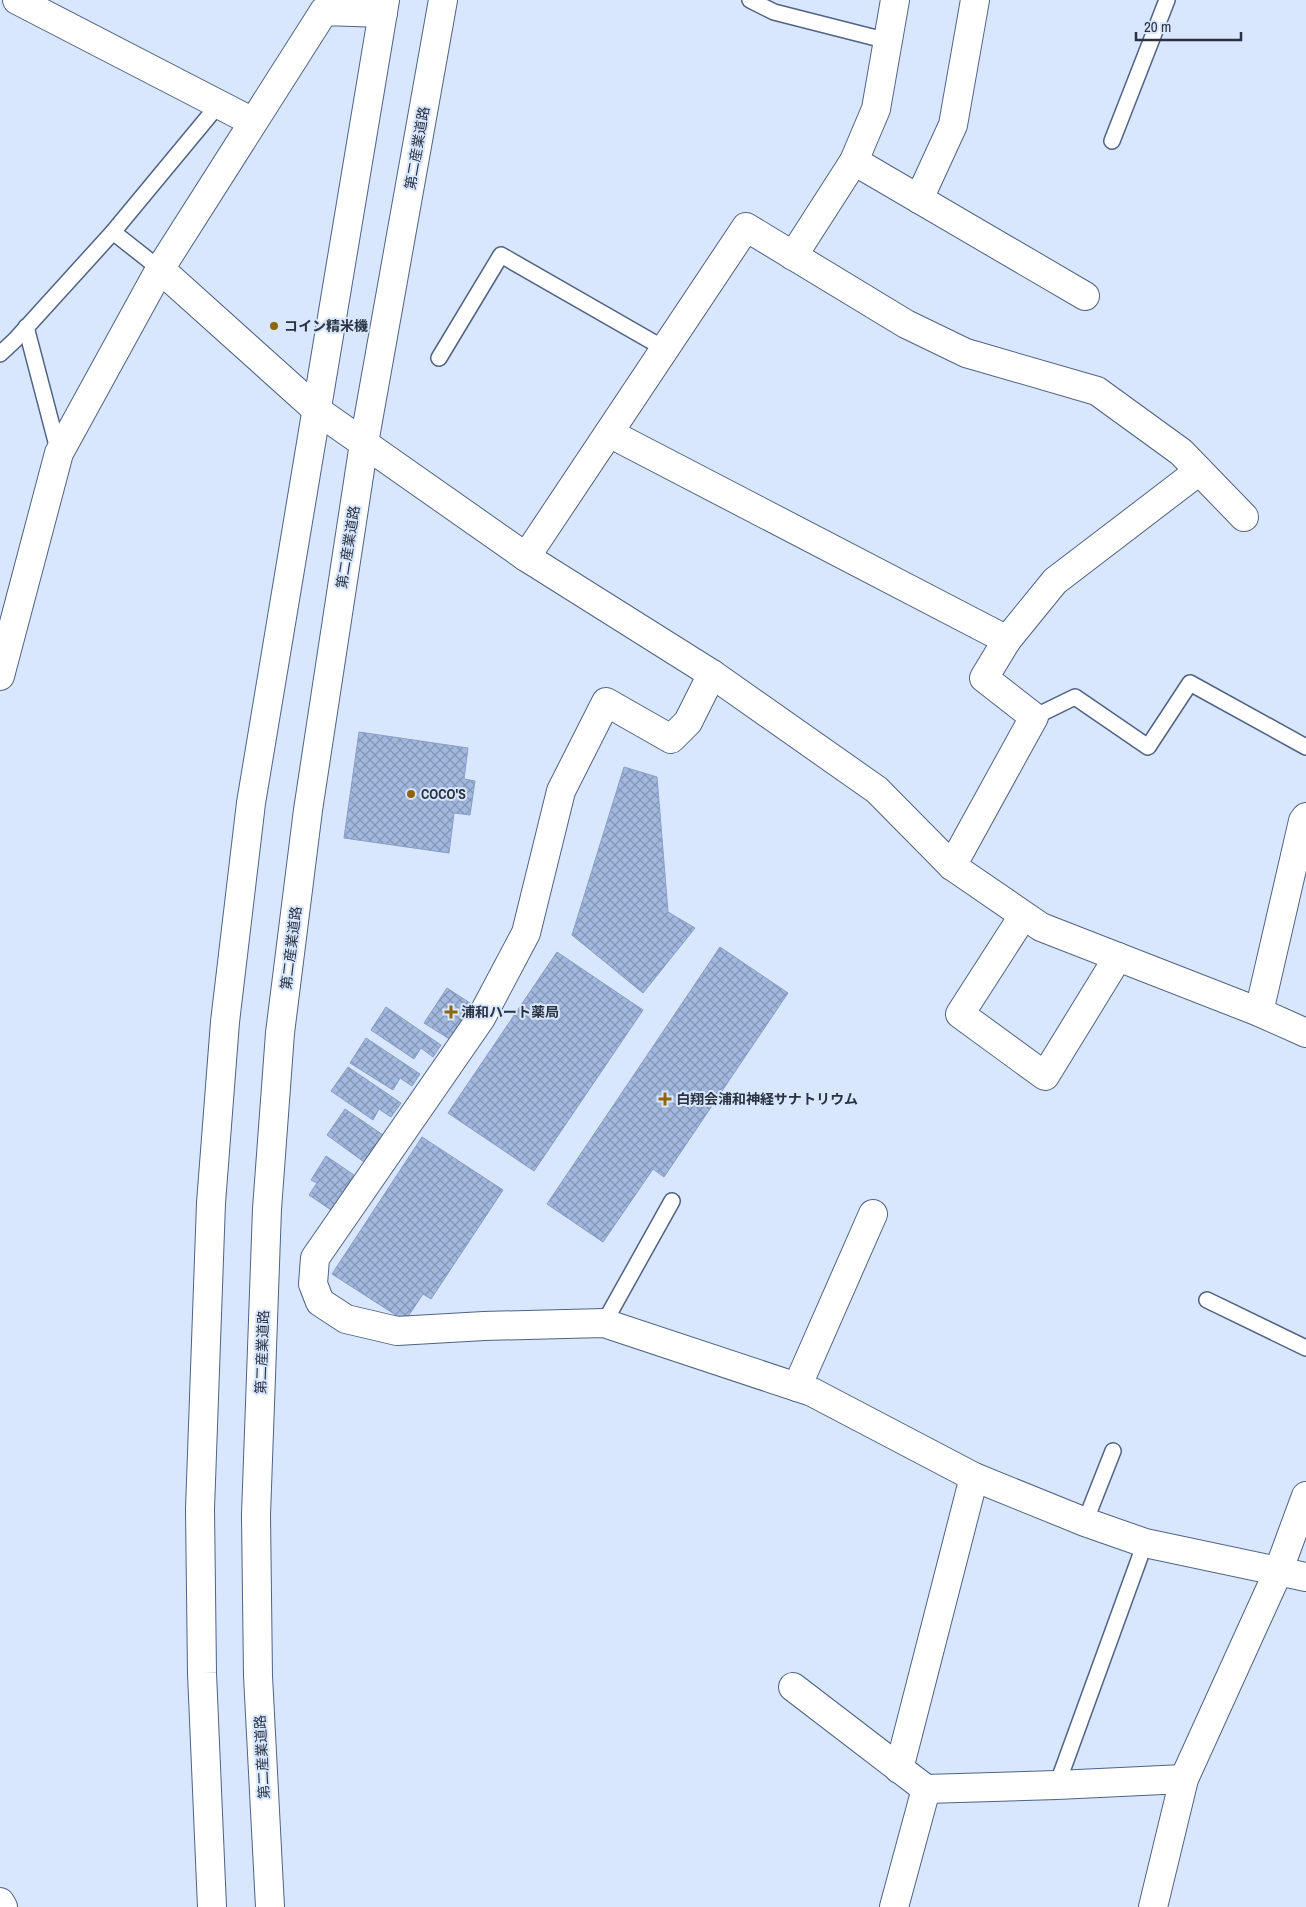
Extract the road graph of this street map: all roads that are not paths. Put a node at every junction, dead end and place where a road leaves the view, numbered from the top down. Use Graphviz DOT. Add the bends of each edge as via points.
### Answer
graph roads {
  1 [pos="17,0"];
  2 [pos="443,0"];
  3 [pos="750,0"];
  4 [pos="895,0"];
  5 [pos="975,0"];
  6 [pos="1167,0"];
  7 [pos="384,6"];
  8 [pos="888,41"];
  9 [pos="218,104"];
  10 [pos="253,122"];
  11 [pos="1112,141"];
  12 [pos="854,161"];
  13 [pos="919,199"];
  14 [pos="113,232"];
  15 [pos="793,256"];
  16 [pos="160,270"];
  17 [pos="1085,296"];
  18 [pos="26,328"];
  19 [pos="665,349"];
  20 [pos="0,354"];
  21 [pos="439,358"];
  22 [pos="318,412"];
  23 [pos="609,433"];
  24 [pos="364,443"];
  25 [pos="59,453"];
  26 [pos="1199,471"];
  27 [pos="1244,517"];
  28 [pos="526,558"];
  29 [pos="1007,640"];
  30 [pos="712,674"];
  31 [pos="0,676"];
  32 [pos="1034,717"];
  33 [pos="1306,747"];
  34 [pos="1306,817"];
  35 [pos="952,866"];
  36 [pos="1023,916"];
  37 [pos="1118,958"];
  38 [pos="1260,1012"];
  39 [pos="1306,1032"];
  40 [pos="672,1201"];
  41 [pos="873,1214"];
  42 [pos="1207,1300"];
  43 [pos="604,1323"];
  44 [pos="1306,1348"];
  45 [pos="797,1387"];
  46 [pos="1113,1451"];
  47 [pos="974,1477"];
  48 [pos="1306,1496"];
  49 [pos="1085,1522"];
  50 [pos="1146,1543"];
  51 [pos="1278,1572"];
  52 [pos="1306,1577"];
  53 [pos="793,1687"];
  54 [pos="899,1769"];
  55 [pos="1184,1779"];
  56 [pos="1057,1785"];
  57 [pos="926,1789"];
  58 [pos="0,1902"];
  59 [pos="3,1907"];
  60 [pos="212,1907"];
  61 [pos="270,1907"];
  62 [pos="894,1907"];
  63 [pos="1154,1907"];
  1 -- 9 [label="street"];
  2 -- 24 [label="street, 第二産業道路"];
  3 -- 8 [label="lane" via="774,12"];
  4 -- 8 [label="street"];
  5 -- 13 [label="street" via="953,125"];
  6 -- 11 [label="lane"];
  7 -- 10 [label="street" via="324,11"];
  7 -- 22 [label="street"];
  8 -- 12 [label="street" via="876,109"];
  9 -- 10 [label="street"];
  9 -- 14 [label="lane"];
  10 -- 16 [label="street"];
  12 -- 13 [label="street"];
  12 -- 15 [label="street"];
  13 -- 17 [label="street"];
  14 -- 16 [label="lane"];
  14 -- 18 [label="lane"];
  15 -- 19 [label="street" via="746,227"];
  15 -- 26 [label="street" via="906,324 966,353 1097,391 1181,452"];
  16 -- 22 [label="street"];
  16 -- 25 [label="street"];
  18 -- 20 [label="lane"];
  18 -- 25 [label="lane"];
  19 -- 21 [label="lane" via="501,254"];
  19 -- 23 [label="street"];
  22 -- 24 [label="street"];
  22 -- 60 [label="street" via="251,803 225,1022 211,1203 200,1508 202,1682"];
  23 -- 28 [label="street"];
  23 -- 29 [label="street"];
  24 -- 28 [label="street"];
  24 -- 61 [label="street, 第二産業道路" via="306,830 280,1033 267,1209 256,1515 258,1676"];
  25 -- 31 [label="street"];
  26 -- 27 [label="street"];
  26 -- 29 [label="street" via="1055,581"];
  28 -- 30 [label="street"];
  29 -- 32 [label="street" via="984,678"];
  30 -- 35 [label="street" via="878,790"];
  30 -- 43 [label="street" via="688,722 671,739 606,702 561,791 526,933 481,1018 314,1258 313,1284 320,1302 346,1319 398,1331"];
  32 -- 33 [label="lane" via="1075,697 1148,747 1190,683"];
  32 -- 35 [label="street"];
  34 -- 38 [label="street"];
  35 -- 36 [label="street"];
  36 -- 37 [label="street" via="1041,927"];
  36 -- 37 [label="street" via="960,1014 1045,1076"];
  37 -- 38 [label="street"];
  38 -- 39 [label="street"];
  40 -- 43 [label="lane"];
  41 -- 45 [label="street"];
  42 -- 44 [label="lane"];
  43 -- 45 [label="street"];
  45 -- 47 [label="street"];
  46 -- 49 [label="lane"];
  47 -- 49 [label="street"];
  47 -- 54 [label="street"];
  48 -- 51 [label="street"];
  49 -- 50 [label="street"];
  50 -- 51 [label="street"];
  50 -- 56 [label="lane"];
  51 -- 52 [label="street"];
  51 -- 55 [label="street"];
  53 -- 54 [label="street"];
  54 -- 57 [label="street"];
  55 -- 56 [label="street"];
  55 -- 63 [label="street"];
  56 -- 57 [label="street"];
  57 -- 62 [label="street"];
  58 -- 59 [label="street"];
}
